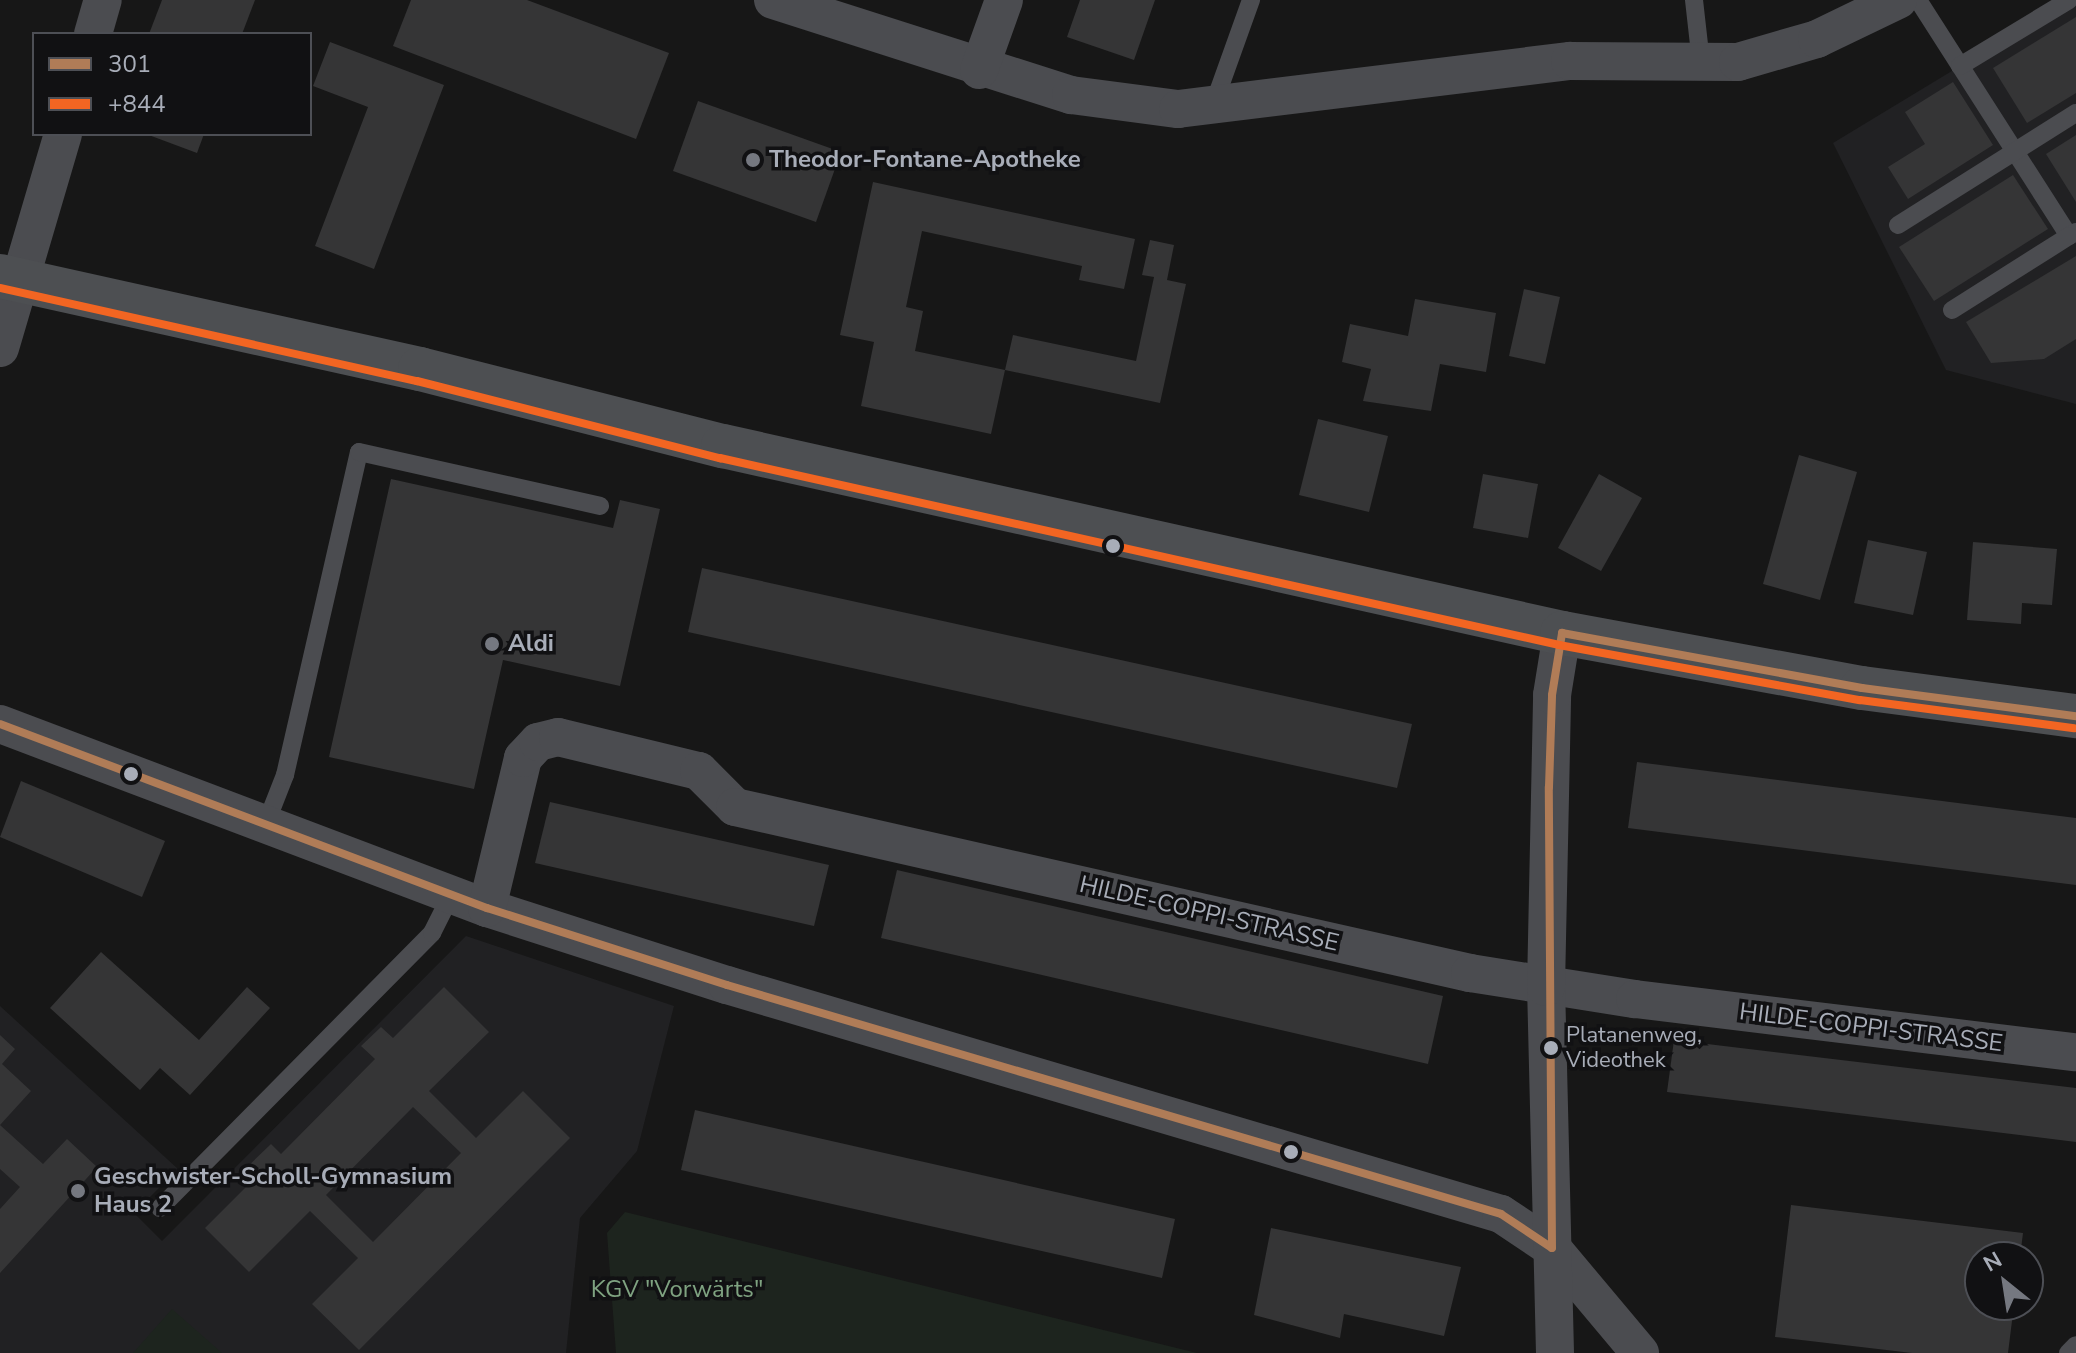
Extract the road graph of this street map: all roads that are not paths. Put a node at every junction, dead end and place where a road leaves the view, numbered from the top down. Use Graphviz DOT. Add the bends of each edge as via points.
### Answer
graph roads {
  1 [pos="103,0"];
  2 [pos="773,0"];
  3 [pos="1004,0"];
  4 [pos="1251,0"];
  5 [pos="1694,0"];
  6 [pos="1898,0"];
  7 [pos="1918,0"];
  8 [pos="2069,0"];
  9 [pos="94,32"];
  10 [pos="1701,62"];
  11 [pos="1960,66"];
  12 [pos="979,70"];
  13 [pos="1213,106"];
  14 [pos="2076,113"];
  15 [pos="62,136"];
  16 [pos="2014,150"];
  17 [pos="1898,225"];
  18 [pos="2073,234"];
  19 [pos="9,277"];
  20 [pos="1952,310"];
  21 [pos="0,348"];
  22 [pos="600,506"];
  23 [pos="1562,633"];
  24 [pos="2076,716"];
  25 [pos="0,724"];
  26 [pos="265,826"];
  27 [pos="451,895"];
  28 [pos="487,908"];
  29 [pos="1546,987"];
  30 [pos="2076,1052"];
  31 [pos="160,1208"];
  32 [pos="1552,1248"];
  33 [pos="2076,1345"];
  34 [pos="1555,1353"];
  35 [pos="1640,1353"];
  36 [pos="2068,1353"];
  1 -- 9 [label="street"];
  2 -- 12 [label="street"];
  3 -- 12 [label="street"];
  4 -- 13 [label="lane"];
  5 -- 10 [label="lane"];
  6 -- 10 [label="street" via="1817,39 1738,62"];
  7 -- 11 [label="lane"];
  8 -- 11 [label="lane"];
  10 -- 13 [label="street" via="1570,61"];
  11 -- 16 [label="lane"];
  12 -- 13 [label="street" via="1071,95 1178,109"];
  14 -- 16 [label="lane"];
  15 -- 19 [label="street"];
  16 -- 17 [label="lane"];
  16 -- 18 [label="lane"];
  18 -- 20 [label="lane"];
  19 -- 21 [label="street"];
  19 -- 23 [label="main road" via="420,369 723,446"];
  22 -- 26 [label="lane" via="359,452 285,775"];
  23 -- 24 [label="main road" via="1862,688"];
  23 -- 29 [label="street" via="1552,695"];
  25 -- 26 [label="street"];
  26 -- 27 [label="street"];
  27 -- 28 [label="street"];
  27 -- 31 [label="lane" via="432,933"];
  28 -- 29 [label="street, HILDE-COPPI-STRASSE" via="523,758 538,742 558,737 699,771 735,807"];
  28 -- 32 [label="street" via="727,985 1501,1214"];
  29 -- 30 [label="street, HILDE-COPPI-STRASSE"];
  29 -- 32 [label="street"];
  32 -- 34 [label="street"];
  32 -- 35 [label="street"];
  33 -- 36 [label="lane"];
}
